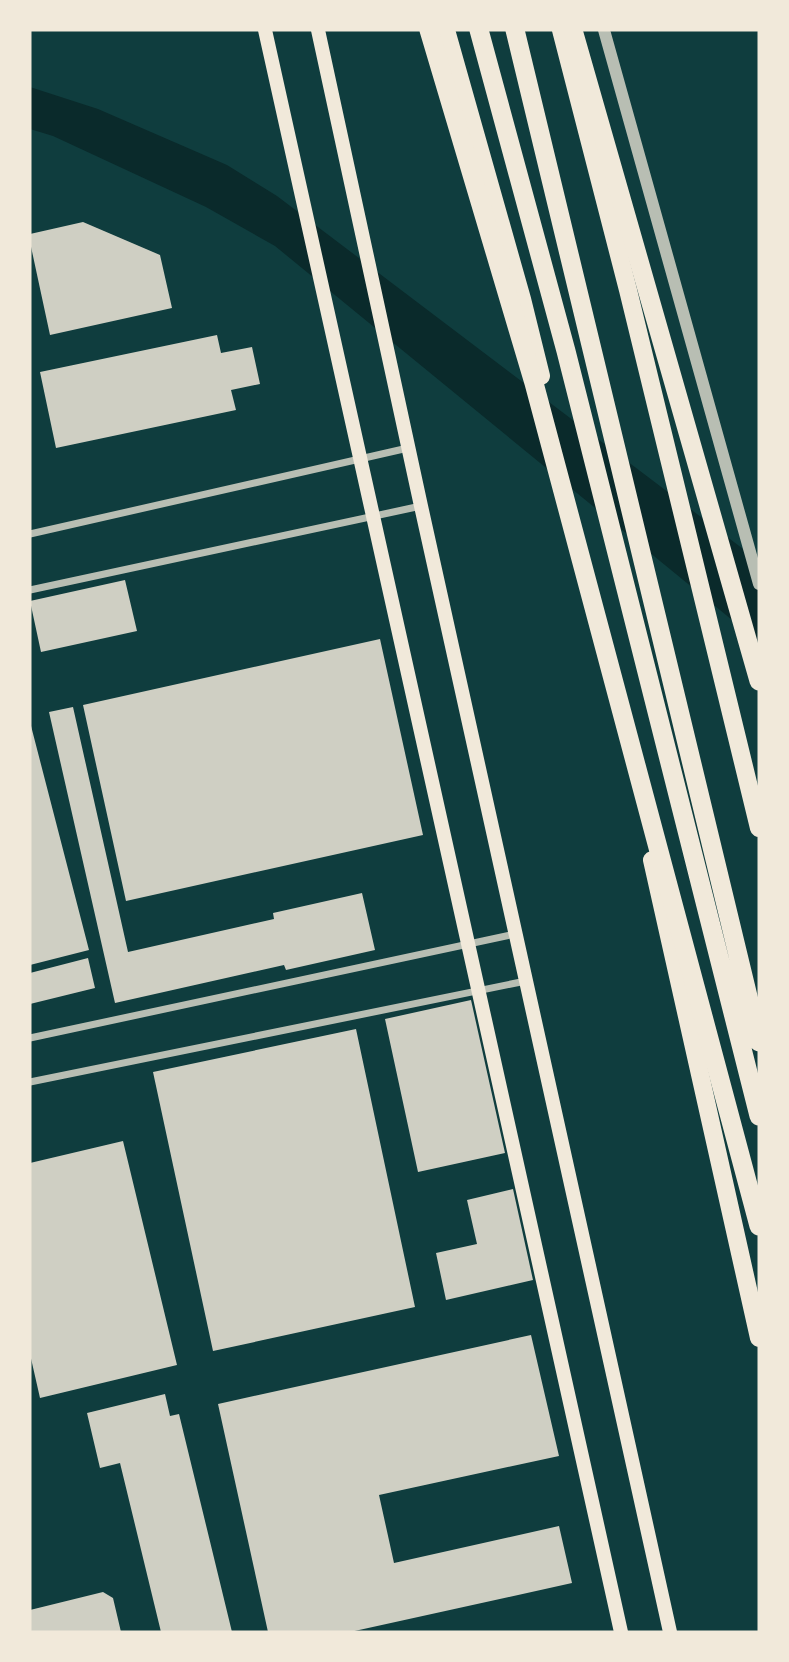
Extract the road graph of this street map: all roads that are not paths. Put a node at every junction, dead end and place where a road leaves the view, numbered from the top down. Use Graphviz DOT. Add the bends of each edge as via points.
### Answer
graph roads {
  1 [pos="265,30"];
  2 [pos="318,30"];
  3 [pos="429,30"];
  4 [pos="446,30"];
  5 [pos="479,30"];
  6 [pos="515,30"];
  7 [pos="561,30"];
  8 [pos="573,30"];
  9 [pos="604,30"];
  10 [pos="408,447"];
  11 [pos="360,459"];
  12 [pos="421,506"];
  13 [pos="373,516"];
  14 [pos="30,534"];
  15 [pos="759,584"];
  16 [pos="30,590"];
  17 [pos="759,681"];
  18 [pos="759,828"];
  19 [pos="516,933"];
  20 [pos="468,944"];
  21 [pos="526,981"];
  22 [pos="479,991"];
  23 [pos="30,1038"];
  24 [pos="759,1042"];
  25 [pos="30,1082"];
  26 [pos="759,1116"];
  27 [pos="759,1226"];
  28 [pos="759,1338"];
  29 [pos="621,1632"];
  30 [pos="670,1632"];
  1 -- 11 [label="main road"];
  2 -- 10 [label="main road"];
  3 -- 27 [label="highway" via="534,383"];
  4 -- 28 [label="main road" via="568,482"];
  5 -- 26 [label="highway" via="566,351"];
  6 -- 24 [label="highway"];
  7 -- 18 [label="main road"];
  8 -- 17 [label="highway"];
  9 -- 15 [label="street"];
  10 -- 11 [label="street"];
  10 -- 12 [label="main road"];
  11 -- 13 [label="main road"];
  11 -- 14 [label="street"];
  12 -- 13 [label="street"];
  12 -- 19 [label="main road"];
  13 -- 16 [label="street"];
  13 -- 20 [label="main road"];
  19 -- 20 [label="street"];
  19 -- 21 [label="main road"];
  20 -- 22 [label="main road"];
  20 -- 23 [label="street"];
  21 -- 22 [label="street"];
  21 -- 30 [label="main road"];
  22 -- 25 [label="street"];
  22 -- 29 [label="main road"];
}
